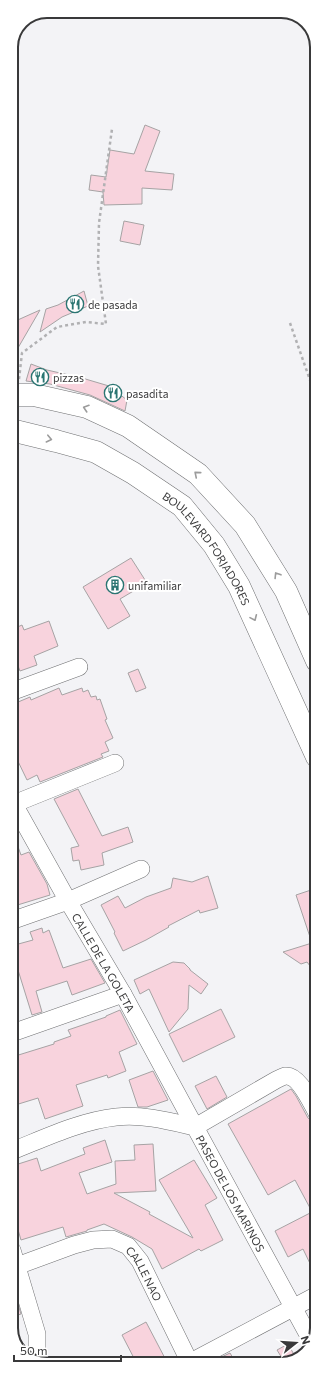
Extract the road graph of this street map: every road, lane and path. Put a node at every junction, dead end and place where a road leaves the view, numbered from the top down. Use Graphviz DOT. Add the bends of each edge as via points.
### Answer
graph roads {
  1 [pos="112,129"];
  2 [pos="290,323"];
  3 [pos="18,374"];
  4 [pos="310,382"];
  5 [pos="18,395"];
  6 [pos="18,432"];
  7 [pos="310,645"];
  8 [pos="79,667"];
  9 [pos="18,689"];
  10 [pos="310,742"];
  11 [pos="114,763"];
  12 [pos="18,800"];
  13 [pos="18,813"];
  14 [pos="141,870"];
  15 [pos="68,901"];
  16 [pos="18,919"];
  17 [pos="123,994"];
  18 [pos="18,1031"];
  19 [pos="310,1101"];
  20 [pos="195,1127"];
  21 [pos="18,1149"];
  22 [pos="18,1257"];
  23 [pos="18,1271"];
  24 [pos="310,1299"];
  25 [pos="293,1308"];
  26 [pos="309,1336"];
  27 [pos="37,1355"];
  28 [pos="186,1357"];
  29 [pos="200,1357"];
  1 -- 3 [label="path" via="98,223 98,266 106,324 86,322 57,327 22,353"];
  2 -- 4 [label="path"];
  7 -- 5 [label="main road, one-way" via="286,591 245,525 198,474 128,426 87,407 34,395"];
  6 -- 10 [label="main road, BOULEVARD FORJADORES, one-way" via="96,452 182,506 214,545 239,586"];
  8 -- 9 [label="street"];
  11 -- 12 [label="street"];
  13 -- 15 [label="street, CALLE DE LA GOLETA"];
  14 -- 15 [label="street"];
  15 -- 16 [label="street"];
  15 -- 17 [label="street, CALLE DE LA GOLETA"];
  17 -- 18 [label="street"];
  17 -- 20 [label="street, CALLE DE LA GOLETA"];
  19 -- 20 [label="street" via="300,1084 285,1076"];
  20 -- 21 [label="street, PASEO DE LOS MARINOS" via="152,1117 117,1116 84,1123"];
  20 -- 25 [label="street, PASEO DE LOS MARINOS"];
  22 -- 28 [label="street, CALLE NAO" via="93,1240 112,1239 128,1246 140,1261"];
  23 -- 27 [label="street" via="37,1334"];
  24 -- 25 [label="street"];
  25 -- 26 [label="street, PASEO DE LOS MARINOS"];
  25 -- 29 [label="street"];
}
